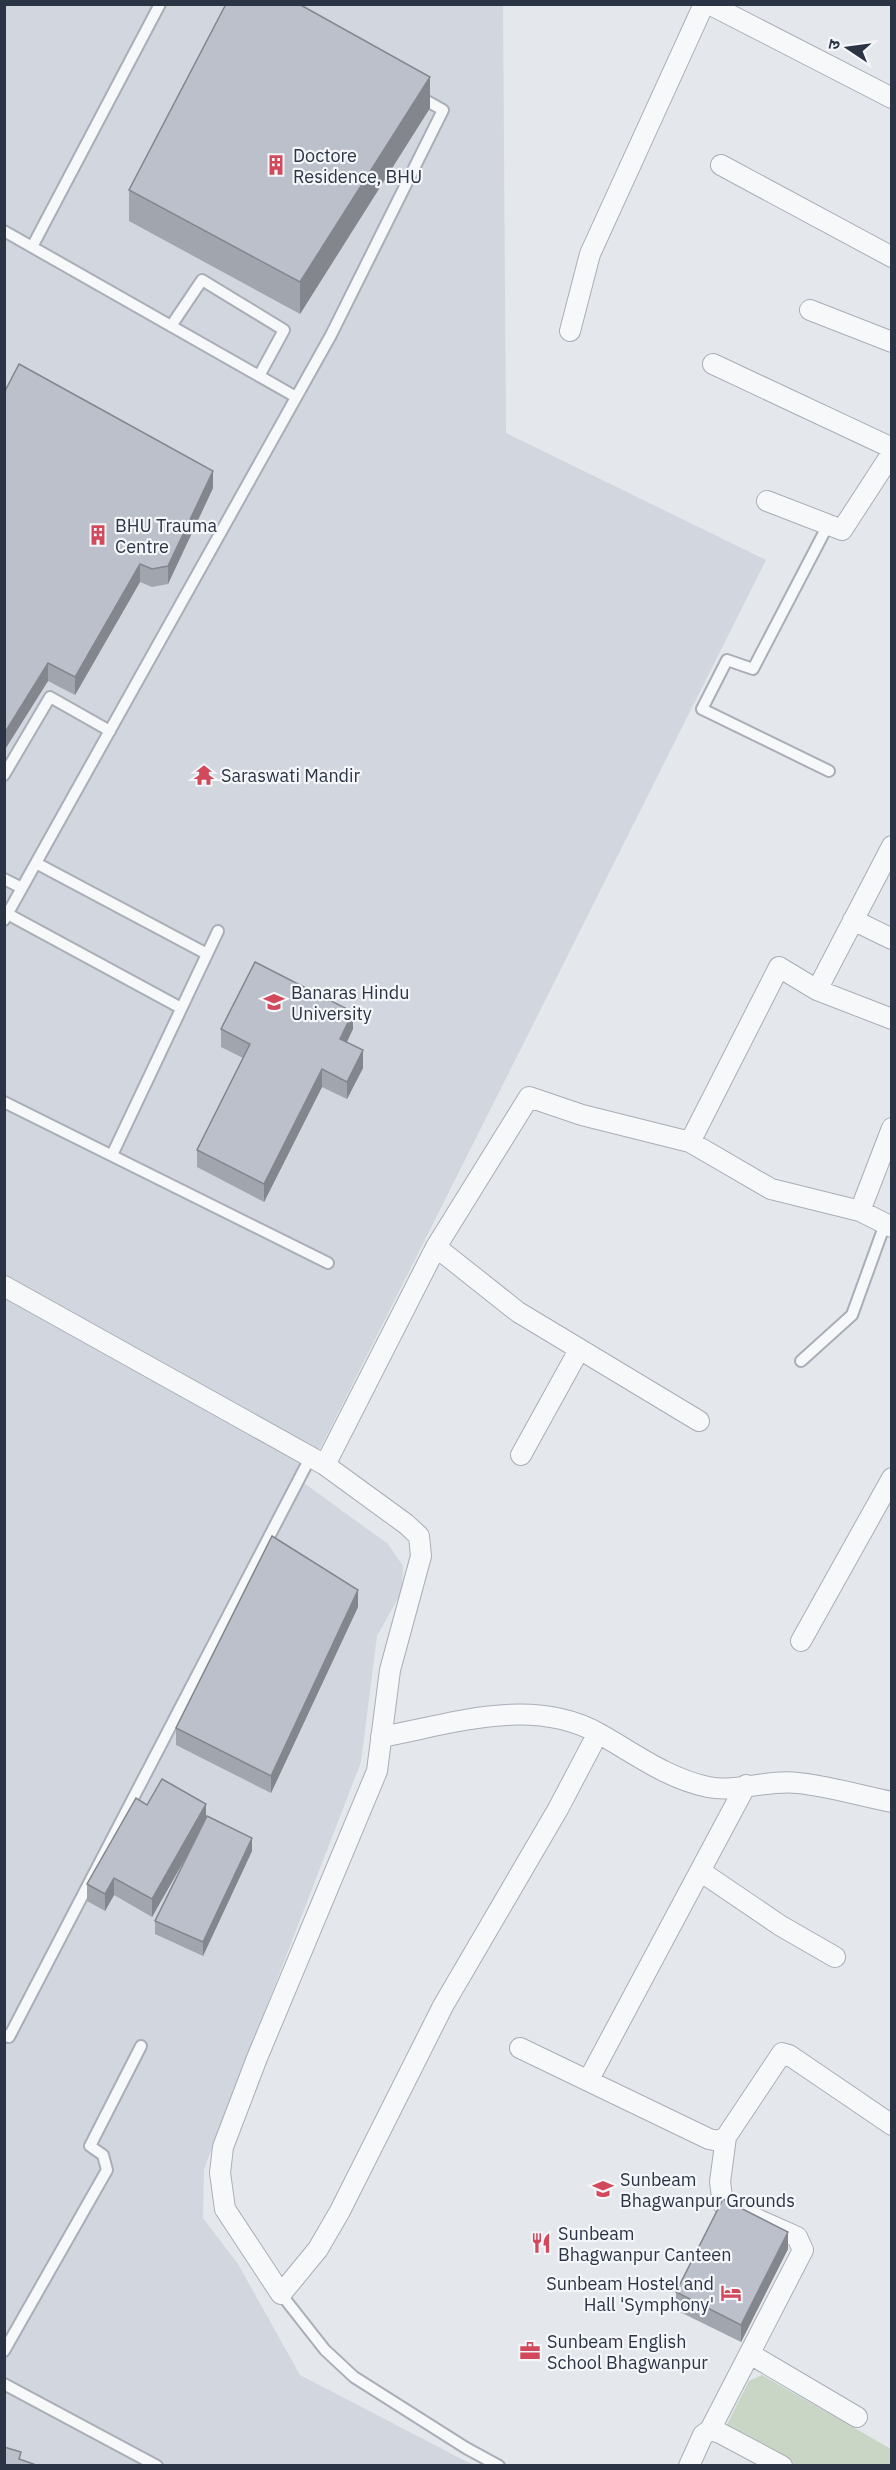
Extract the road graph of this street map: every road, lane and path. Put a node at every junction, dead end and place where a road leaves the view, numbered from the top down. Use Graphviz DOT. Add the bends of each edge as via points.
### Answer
graph roads {
  1 [pos="160,4"];
  2 [pos="704,4"];
  3 [pos="709,4"];
  4 [pos="412,93"];
  5 [pos="891,98"];
  6 [pos="721,165"];
  7 [pos="4,231"];
  8 [pos="32,247"];
  9 [pos="891,257"];
  10 [pos="810,310"];
  11 [pos="171,326"];
  12 [pos="570,331"];
  13 [pos="891,340"];
  14 [pos="714,364"];
  15 [pos="259,376"];
  16 [pos="296,397"];
  17 [pos="891,448"];
  18 [pos="891,453"];
  19 [pos="767,501"];
  20 [pos="828,525"];
  21 [pos="110,731"];
  22 [pos="829,771"];
  23 [pos="4,775"];
  24 [pos="890,854"];
  25 [pos="36,863"];
  26 [pos="4,879"];
  27 [pos="22,888"];
  28 [pos="6,915"];
  29 [pos="854,920"];
  30 [pos="218,930"];
  31 [pos="891,939"];
  32 [pos="207,954"];
  33 [pos="817,990"];
  34 [pos="182,1008"];
  35 [pos="891,1019"];
  36 [pos="4,1102"];
  37 [pos="891,1128"];
  38 [pos="690,1142"];
  39 [pos="112,1155"];
  40 [pos="860,1211"];
  41 [pos="888,1226"];
  42 [pos="436,1247"];
  43 [pos="328,1263"];
  44 [pos="4,1286"];
  45 [pos="579,1350"];
  46 [pos="801,1361"];
  47 [pos="699,1420"];
  48 [pos="521,1455"];
  49 [pos="318,1462"];
  50 [pos="891,1478"];
  51 [pos="801,1641"];
  52 [pos="598,1733"];
  53 [pos="381,1737"];
  54 [pos="746,1785"];
  55 [pos="891,1802"];
  56 [pos="700,1871"];
  57 [pos="834,1956"];
  58 [pos="4,2035"];
  59 [pos="141,2046"];
  60 [pos="520,2048"];
  61 [pos="589,2079"];
  62 [pos="891,2125"];
  63 [pos="726,2137"];
  64 [pos="281,2294"];
  65 [pos="4,2351"];
  66 [pos="750,2354"];
  67 [pos="4,2384"];
  68 [pos="857,2417"];
  69 [pos="710,2430"];
  70 [pos="157,2466"];
  71 [pos="499,2466"];
  72 [pos="689,2466"];
  73 [pos="782,2466"];
  1 -- 8 [label="lane"];
  2 -- 12 [label="street" via="590,254"];
  3 -- 5 [label="street"];
  4 -- 16 [label="lane" via="443,110"];
  6 -- 9 [label="street"];
  7 -- 8 [label="lane"];
  8 -- 11 [label="lane"];
  10 -- 13 [label="street"];
  11 -- 15 [label="lane"];
  11 -- 15 [label="lane" via="201,280 284,330"];
  14 -- 17 [label="street"];
  15 -- 16 [label="lane"];
  16 -- 21 [label="lane"];
  18 -- 20 [label="street" via="842,530"];
  19 -- 20 [label="street"];
  20 -- 22 [label="lane" via="753,669 727,660 702,709"];
  21 -- 23 [label="lane" via="50,697"];
  21 -- 25 [label="lane"];
  24 -- 29 [label="street"];
  25 -- 27 [label="lane"];
  25 -- 32 [label="lane"];
  26 -- 27 [label="lane"];
  27 -- 28 [label="lane"];
  28 -- 34 [label="lane"];
  29 -- 31 [label="street"];
  29 -- 33 [label="street"];
  30 -- 32 [label="lane"];
  32 -- 34 [label="lane"];
  33 -- 35 [label="street"];
  33 -- 38 [label="street" via="779,967"];
  34 -- 39 [label="lane"];
  36 -- 39 [label="lane"];
  37 -- 40 [label="street"];
  38 -- 40 [label="street" via="771,1189"];
  38 -- 42 [label="street" via="582,1115 530,1097"];
  39 -- 43 [label="lane"];
  40 -- 41 [label="street"];
  41 -- 46 [label="lane" via="852,1315"];
  42 -- 45 [label="street" via="518,1312"];
  42 -- 49 [label="street"];
  44 -- 49 [label="street"];
  45 -- 47 [label="street"];
  45 -- 48 [label="street"];
  49 -- 53 [label="street" via="419,1536 421,1556 390,1670"];
  49 -- 58 [label="lane" via="9,2037"];
  50 -- 51 [label="street"];
  52 -- 53 [label="street" via="545,1714 508,1714"];
  52 -- 54 [label="street" via="665,1772 728,1788"];
  52 -- 64 [label="street" via="443,2006 340,2211 318,2249"];
  53 -- 64 [label="street" via="377,1772 223,2147 220,2173 225,2209"];
  54 -- 55 [label="street" via="798,1783"];
  54 -- 56 [label="street"];
  56 -- 57 [label="street" via="781,1926"];
  56 -- 61 [label="street"];
  59 -- 65 [label="lane" via="90,2146 103,2155 107,2170"];
  60 -- 61 [label="street"];
  61 -- 63 [label="street" via="709,2139 719,2141"];
  62 -- 63 [label="street" via="782,2053"];
  63 -- 66 [label="street" via="720,2182 723,2204 797,2237 803,2250"];
  64 -- 71 [label="lane" via="325,2350 354,2377"];
  66 -- 68 [label="street"];
  66 -- 69 [label="street"];
  67 -- 70 [label="lane"];
  69 -- 72 [label="street" via="703,2435"];
  69 -- 73 [label="street"];
}
